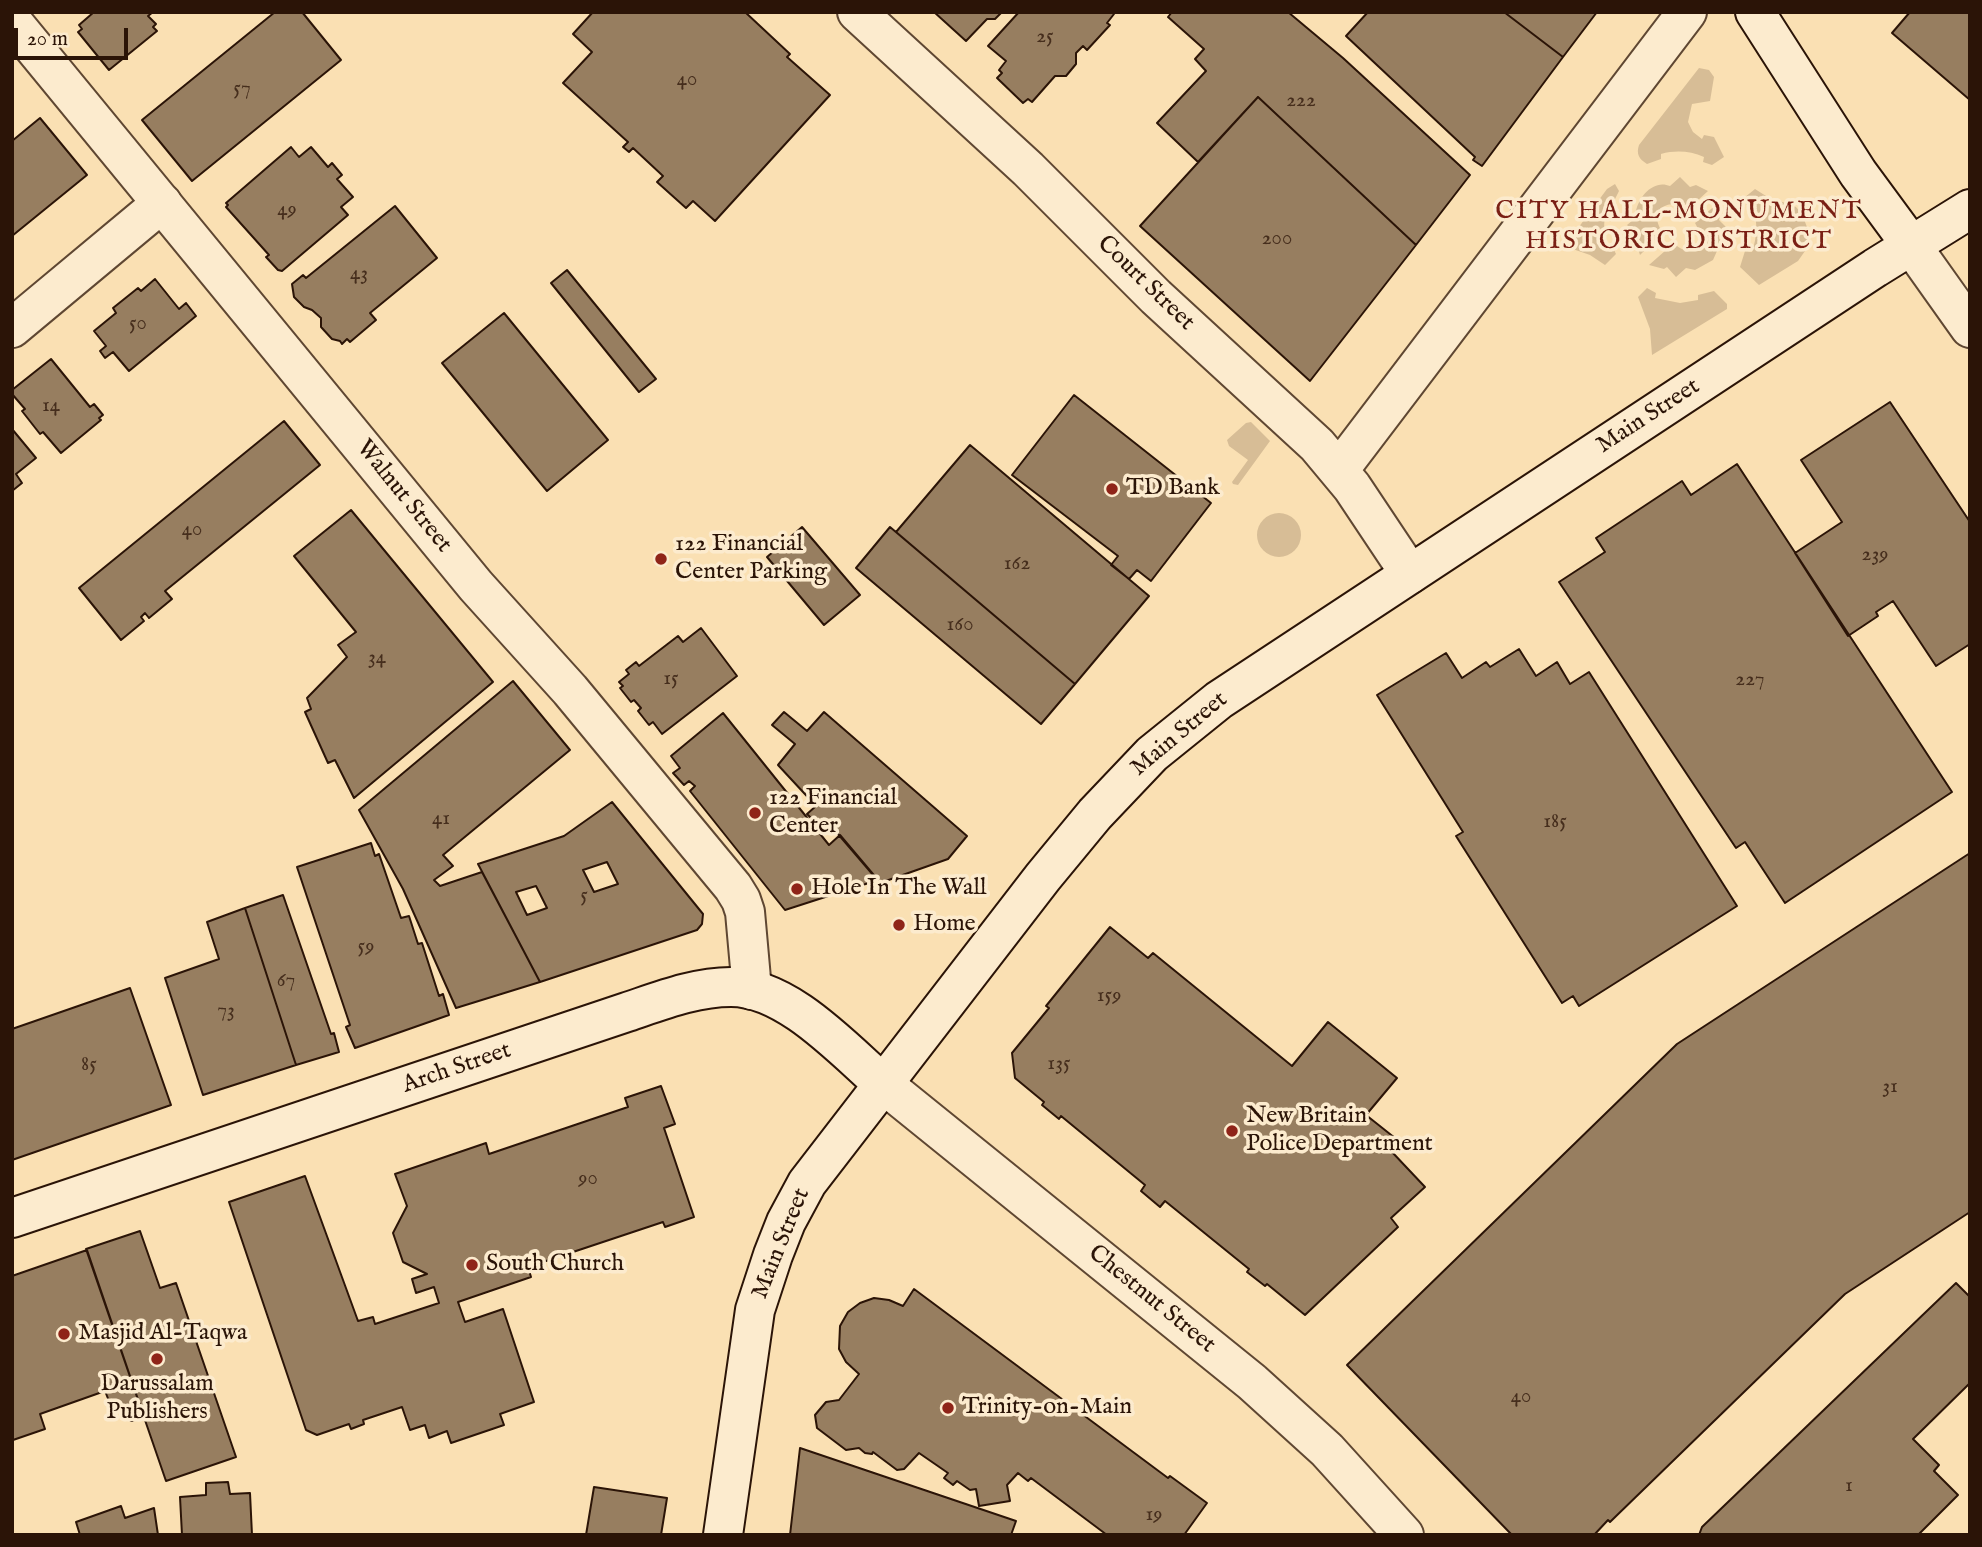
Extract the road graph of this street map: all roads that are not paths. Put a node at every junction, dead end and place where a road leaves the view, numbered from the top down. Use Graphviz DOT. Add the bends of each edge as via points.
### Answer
graph roads {
  1 [pos="857,12"];
  2 [pos="1687,12"];
  3 [pos="1755,12"];
  4 [pos="12,21"];
  5 [pos="162,203"];
  6 [pos="1970,209"];
  7 [pos="1911,245"];
  8 [pos="12,328"];
  9 [pos="1970,328"];
  10 [pos="1339,470"];
  11 [pos="1410,574"];
  12 [pos="752,989"];
  13 [pos="882,1083"];
  14 [pos="12,1218"];
  15 [pos="723,1535"];
  16 [pos="1404,1535"];
  1 -- 10 [label="street, Court Street" via="1028,169"];
  2 -- 10 [label="street"];
  3 -- 7 [label="street" via="1858,173"];
  4 -- 5 [label="street, Walnut Street"];
  5 -- 8 [label="street"];
  5 -- 12 [label="street, Walnut Street" via="476,586 570,690 733,887 744,912"];
  6 -- 7 [label="street, Main Street"];
  7 -- 9 [label="street"];
  7 -- 11 [label="street, Main Street"];
  10 -- 11 [label="street, Court Street"];
  11 -- 13 [label="street, Main Street" via="1211,706 1152,754 1082,829"];
  12 -- 13 [label="street, Arch Street" via="797,1010"];
  12 -- 14 [label="street, Arch Street" via="711,989 663,1000"];
  13 -- 15 [label="street, Main Street" via="807,1183 767,1270 755,1310"];
  13 -- 16 [label="street, Chestnut Street" via="1252,1382 1327,1450"];
}
